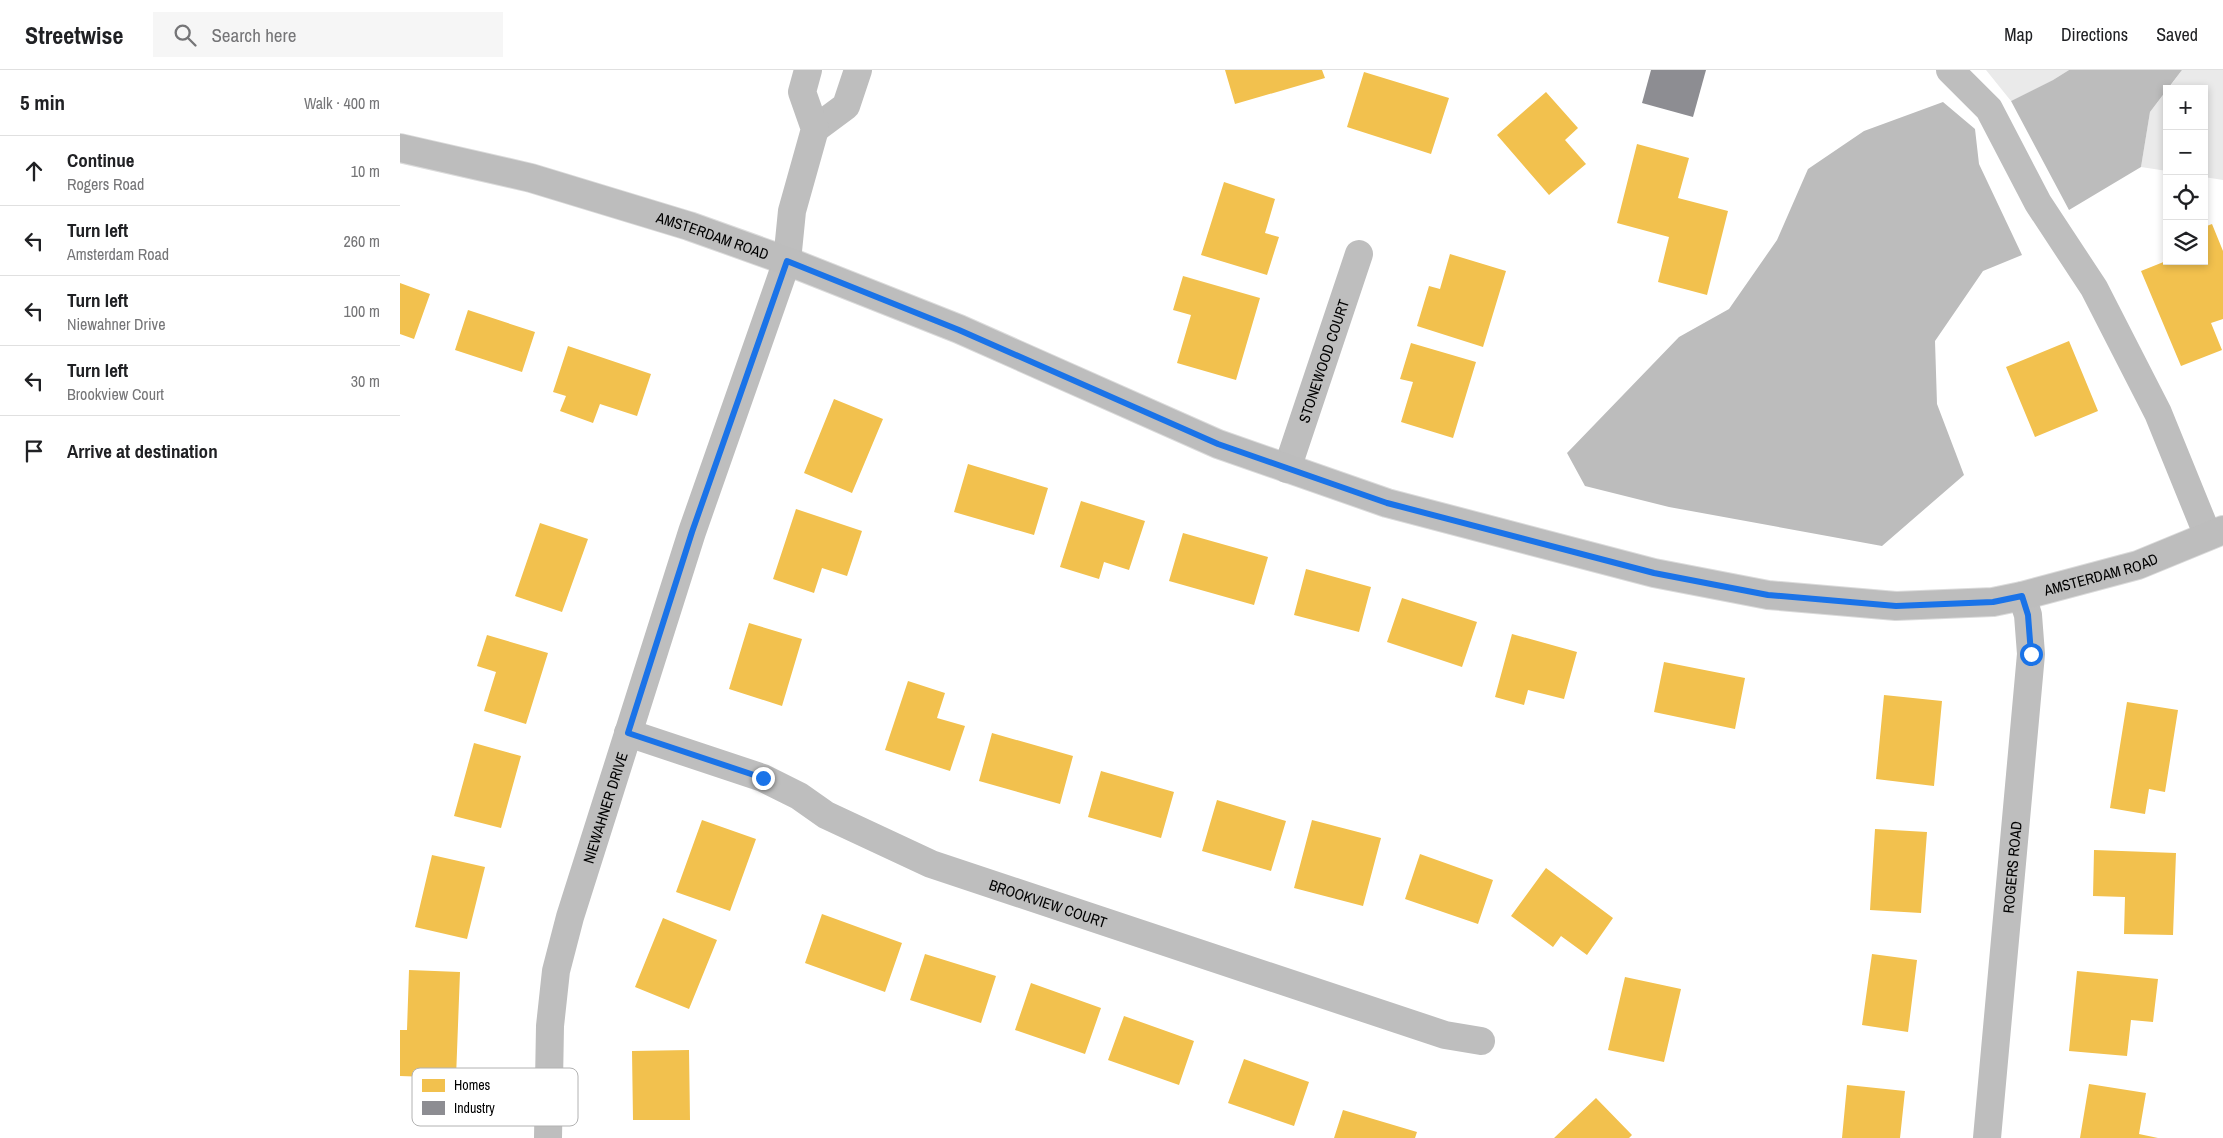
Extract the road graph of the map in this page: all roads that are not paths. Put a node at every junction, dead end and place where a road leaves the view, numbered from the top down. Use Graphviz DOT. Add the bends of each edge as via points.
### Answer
graph roads {
  1 [pos="808,70"];
  2 [pos="858,70"];
  3 [pos="1950,70"];
  4 [pos="815,128"];
  5 [pos="400,148"];
  6 [pos="1359,254"];
  7 [pos="787,261"];
  8 [pos="1287,469"];
  9 [pos="2215,533"];
  10 [pos="2022,596"];
  11 [pos="628,733"];
  12 [pos="1481,1041"];
  13 [pos="549,1068"];
  14 [pos="1987,1138"];
  1 -- 4 [label="street" via="802,92"];
  2 -- 4 [label="street" via="846,106"];
  3 -- 9 [label="street" via="1989,109 2038,203 2094,288"];
  4 -- 7 [label="street, NIEWAHNER DRIVE" via="792,211"];
  5 -- 7 [label="main road, AMSTERDAM ROAD" via="531,178 689,226"];
  6 -- 8 [label="street, STONEWOOD COURT"];
  7 -- 8 [label="main road, AMSTERDAM ROAD" via="959,330 1218,444"];
  7 -- 11 [label="street, NIEWAHNER DRIVE" via="692,532"];
  8 -- 10 [label="main road, AMSTERDAM ROAD" via="1387,503 1527,540 1654,573 1768,595 1896,606 1993,602"];
  9 -- 10 [label="main road, AMSTERDAM ROAD" via="2138,565"];
  10 -- 14 [label="street, ROGERS ROAD" via="2028,615 2031,654"];
  11 -- 12 [label="street, BROOKVIEW COURT" via="763,778 799,796 826,815 931,864 1445,1035"];
  11 -- 13 [label="street, NIEWAHNER DRIVE" via="556,971"];
}
